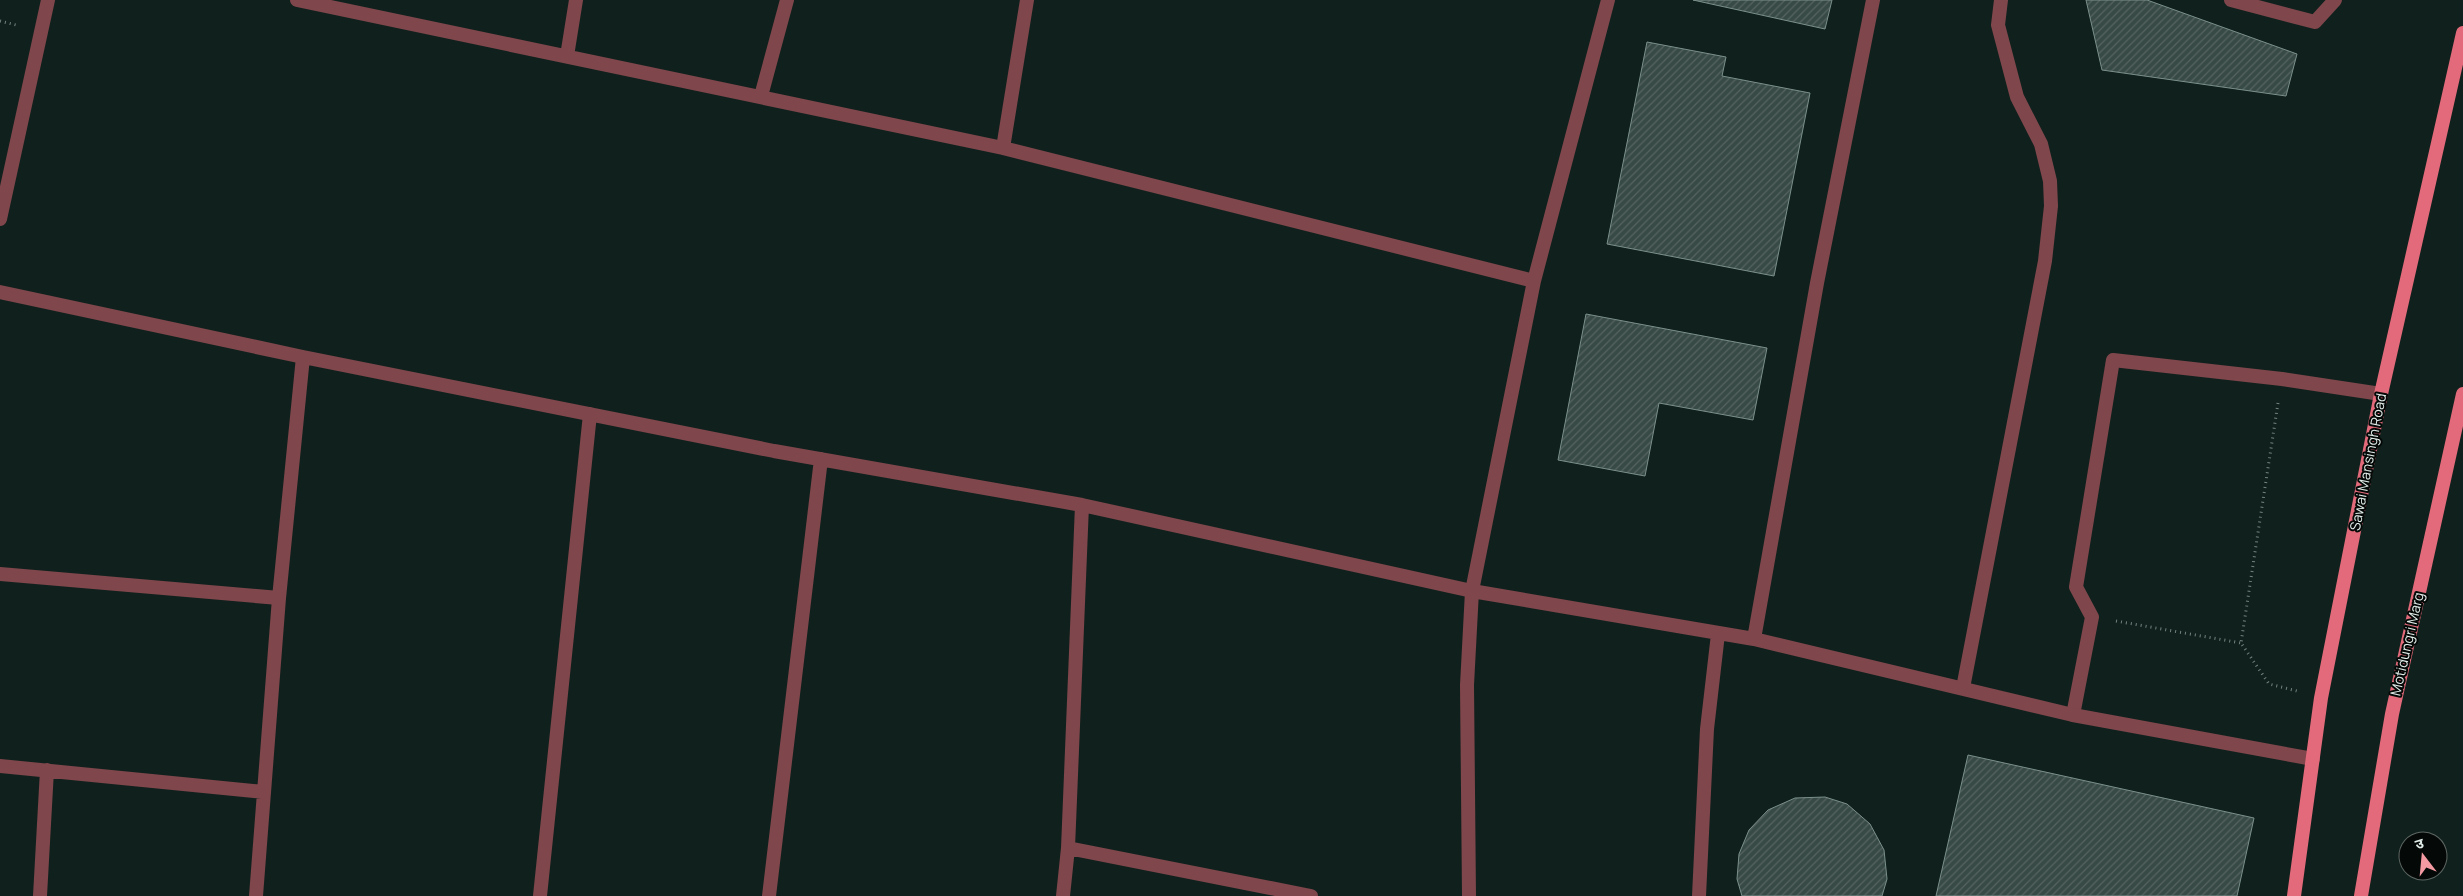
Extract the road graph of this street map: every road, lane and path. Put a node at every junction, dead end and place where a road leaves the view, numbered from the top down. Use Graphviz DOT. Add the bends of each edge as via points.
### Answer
graph roads {
  1 [pos="48,0"];
  2 [pos="298,0"];
  3 [pos="576,0"];
  4 [pos="787,0"];
  5 [pos="1027,0"];
  6 [pos="1608,0"];
  7 [pos="1873,0"];
  8 [pos="2001,0"];
  9 [pos="2231,0"];
  10 [pos="2335,0"];
  11 [pos="349,5"];
  12 [pos="2463,33"];
  13 [pos="567,56"];
  14 [pos="760,96"];
  15 [pos="1002,148"];
  16 [pos="4,184"];
  17 [pos="0,219"];
  18 [pos="1534,281"];
  19 [pos="0,292"];
  20 [pos="303,357"];
  21 [pos="2282,379"];
  22 [pos="2381,394"];
  23 [pos="2463,394"];
  24 [pos="590,414"];
  25 [pos="821,459"];
  26 [pos="1082,505"];
  27 [pos="0,574"];
  28 [pos="1472,591"];
  29 [pos="279,598"];
  30 [pos="2092,617"];
  31 [pos="1718,634"];
  32 [pos="1754,639"];
  33 [pos="2241,643"];
  34 [pos="1964,688"];
  35 [pos="2321,698"];
  36 [pos="2074,715"];
  37 [pos="2313,759"];
  38 [pos="0,766"];
  39 [pos="47,770"];
  40 [pos="264,792"];
  41 [pos="1068,848"];
  42 [pos="40,896"];
  43 [pos="256,896"];
  44 [pos="540,896"];
  45 [pos="769,896"];
  46 [pos="1063,896"];
  47 [pos="1311,896"];
  48 [pos="1468,896"];
  49 [pos="1700,896"];
  50 [pos="2294,896"];
  51 [pos="2362,896"];
  1 -- 16 [label="street"];
  2 -- 11 [label="street"];
  3 -- 13 [label="street"];
  4 -- 14 [label="street"];
  5 -- 15 [label="street"];
  6 -- 18 [label="street"];
  7 -- 32 [label="street" via="1816,284"];
  8 -- 34 [label="street" via="1998,25 2017,97 2041,144 2052,206 2045,261"];
  9 -- 10 [label="street" via="2315,22"];
  11 -- 13 [label="street"];
  12 -- 22 [label="main road, Sawai Mansingh Road"];
  13 -- 14 [label="street"];
  14 -- 15 [label="street"];
  15 -- 18 [label="street"];
  16 -- 17 [label="street"];
  18 -- 28 [label="street"];
  19 -- 20 [label="street"];
  20 -- 24 [label="street"];
  20 -- 29 [label="street"];
  21 -- 22 [label="street"];
  21 -- 30 [label="street" via="2113,360 2076,587"];
  21 -- 33 [label="path"];
  22 -- 35 [label="main road, Sawai Mansingh Road"];
  23 -- 51 [label="main road, Motidungri Marg" via="2392,714"];
  24 -- 25 [label="street"];
  24 -- 44 [label="street"];
  25 -- 26 [label="street"];
  25 -- 45 [label="street"];
  26 -- 28 [label="street"];
  26 -- 41 [label="street"];
  27 -- 29 [label="street"];
  28 -- 31 [label="street"];
  28 -- 48 [label="street" via="1467,685"];
  29 -- 40 [label="street"];
  30 -- 33 [label="path"];
  30 -- 36 [label="street"];
  31 -- 32 [label="street"];
  31 -- 49 [label="street" via="1706,729"];
  32 -- 34 [label="street"];
  33 -- 35 [label="path" via="2269,684"];
  34 -- 36 [label="street"];
  35 -- 37 [label="main road, Sawai Mansingh Road"];
  36 -- 37 [label="street"];
  37 -- 50 [label="main road, Sawai Mansingh Road"];
  38 -- 39 [label="street"];
  39 -- 40 [label="street"];
  39 -- 42 [label="street"];
  40 -- 43 [label="street"];
  41 -- 46 [label="street"];
  41 -- 47 [label="street"];
}
